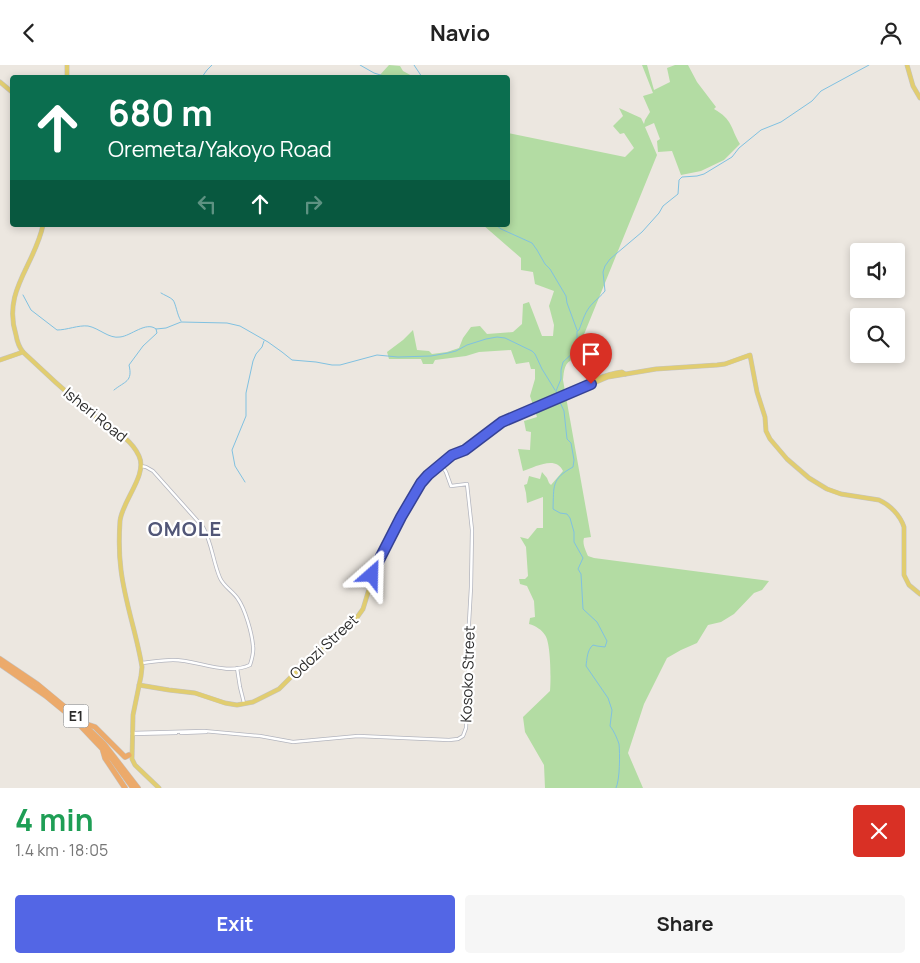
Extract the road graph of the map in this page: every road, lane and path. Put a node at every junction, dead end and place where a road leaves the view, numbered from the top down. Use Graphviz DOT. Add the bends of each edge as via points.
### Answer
graph roads {
  1 [pos="907,65"];
  2 [pos="0,81"];
  3 [pos="10,89"];
  4 [pos="920,99"];
  5 [pos="42,227"];
  6 [pos="21,352"];
  7 [pos="10,357"];
  8 [pos="26,358"];
  9 [pos="0,359"];
  10 [pos="625,375"];
  11 [pos="602,378"];
  12 [pos="441,464"];
  13 [pos="140,465"];
  14 [pos="920,594"];
  15 [pos="126,599"];
  16 [pos="0,659"];
  17 [pos="141,663"];
  18 [pos="0,664"];
  19 [pos="237,668"];
  20 [pos="139,685"];
  21 [pos="244,704"];
  22 [pos="81,721"];
  23 [pos="132,734"];
  24 [pos="102,749"];
  25 [pos="129,755"];
  26 [pos="125,788"];
  27 [pos="132,788"];
  28 [pos="138,788"];
  29 [pos="157,788"];
  1 -- 4 [label="main road"];
  2 -- 3 [label="main road"];
  5 -- 6 [label="main road, Isheri Road" via="13,302 13,325"];
  6 -- 7 [label="main road"];
  6 -- 8 [label="main road, Isheri Road"];
  6 -- 9 [label="main road"];
  6 -- 13 [label="main road, Isheri Road" via="123,437 140,457"];
  7 -- 8 [label="main road" via="21,355"];
  7 -- 9 [label="main road"];
  8 -- 13 [label="main road, Isheri Road" via="78,405 119,435 137,455"];
  10 -- 11 [label="main road"];
  10 -- 11 [label="main road" via="613,373"];
  10 -- 14 [label="main road" via="656,369 725,364 750,355 768,436 787,459 820,485 842,494 879,500 890,507 904,527 904,575 909,585"];
  11 -- 12 [label="main road, Odozi Street" via="493,425"];
  12 -- 21 [label="main road, Odozi Street" via="425,478 399,521 353,623 279,689"];
  12 -- 23 [label="street, Kosoko Street" via="451,486 468,484 471,513 468,688 463,736 449,740 358,736 293,742 265,736 207,732"];
  13 -- 15 [label="main road" via="120,519 120,565"];
  13 -- 19 [label="street" via="153,471 203,527 219,575 242,607 254,649 250,665"];
  15 -- 17 [label="main road"];
  15 -- 25 [label="main road" via="140,669 131,715"];
  16 -- 22 [label="highway, E1" via="37,683"];
  17 -- 19 [label="street" via="174,659"];
  17 -- 20 [label="main road"];
  18 -- 24 [label="highway, E1" via="74,719"];
  19 -- 21 [label="street"];
  20 -- 21 [label="main road, Odozi Street" via="195,693 233,705"];
  20 -- 23 [label="main road"];
  22 -- 25 [label="highway" via="95,727 123,755"];
  22 -- 28 [label="highway, E1" via="104,744"];
  23 -- 29 [label="main road" via="132,761"];
  24 -- 26 [label="highway"];
  24 -- 27 [label="highway, E1"];
  25 -- 29 [label="main road" via="133,766"];
}
